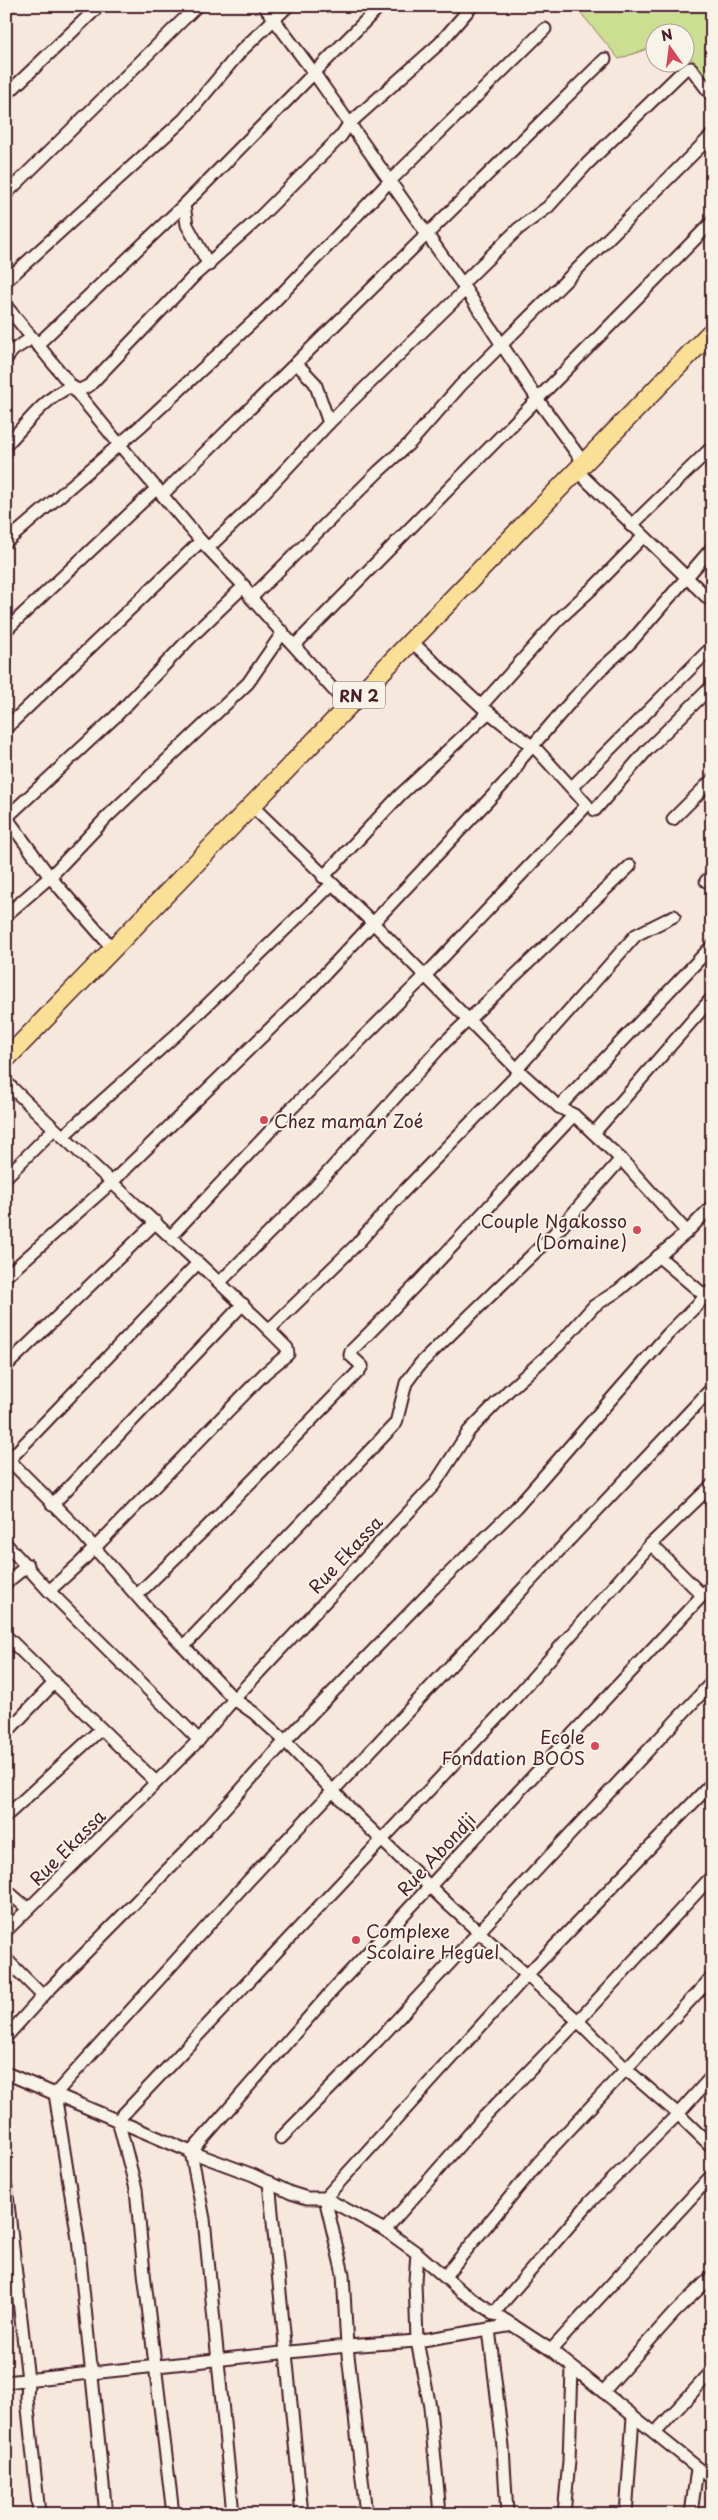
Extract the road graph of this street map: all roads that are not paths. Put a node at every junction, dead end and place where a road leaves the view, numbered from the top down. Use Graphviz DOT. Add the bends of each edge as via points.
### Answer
graph roads {
  1 [pos="98,6"];
  2 [pos="197,6"];
  3 [pos="264,6"];
  4 [pos="288,6"];
  5 [pos="380,6"];
  6 [pos="472,6"];
  7 [pos="274,20"];
  8 [pos="545,29"];
  9 [pos="605,59"];
  10 [pos="314,73"];
  11 [pos="6,95"];
  12 [pos="712,96"];
  13 [pos="349,124"];
  14 [pos="712,135"];
  15 [pos="389,182"];
  16 [pos="6,194"];
  17 [pos="184,205"];
  18 [pos="712,222"];
  19 [pos="427,236"];
  20 [pos="210,265"];
  21 [pos="6,281"];
  22 [pos="464,287"];
  23 [pos="6,306"];
  24 [pos="712,331"];
  25 [pos="35,342"];
  26 [pos="503,345"];
  27 [pos="6,359"];
  28 [pos="297,364"];
  29 [pos="75,390"];
  30 [pos="538,400"];
  31 [pos="329,423"];
  32 [pos="119,444"];
  33 [pos="6,445"];
  34 [pos="712,447"];
  35 [pos="580,466"];
  36 [pos="159,492"];
  37 [pos="631,526"];
  38 [pos="642,537"];
  39 [pos="6,542"];
  40 [pos="204,544"];
  41 [pos="712,548"];
  42 [pos="685,577"];
  43 [pos="244,586"];
  44 [pos="252,598"];
  45 [pos="712,602"];
  46 [pos="6,630"];
  47 [pos="283,632"];
  48 [pos="411,641"];
  49 [pos="295,645"];
  50 [pos="712,647"];
  51 [pos="712,686"];
  52 [pos="348,706"];
  53 [pos="485,709"];
  54 [pos="6,728"];
  55 [pos="532,748"];
  56 [pos="712,780"];
  57 [pos="572,787"];
  58 [pos="251,805"];
  59 [pos="595,810"];
  60 [pos="6,817"];
  61 [pos="673,819"];
  62 [pos="630,866"];
  63 [pos="50,877"];
  64 [pos="328,881"];
  65 [pos="6,915"];
  66 [pos="674,916"];
  67 [pos="372,922"];
  68 [pos="712,946"];
  69 [pos="112,949"];
  70 [pos="425,976"];
  71 [pos="712,998"];
  72 [pos="467,1020"];
  73 [pos="6,1059"];
  74 [pos="518,1070"];
  75 [pos="6,1082"];
  76 [pos="559,1107"];
  77 [pos="574,1116"];
  78 [pos="59,1133"];
  79 [pos="594,1133"];
  80 [pos="621,1159"];
  81 [pos="6,1177"];
  82 [pos="111,1183"];
  83 [pos="712,1206"];
  84 [pos="156,1222"];
  85 [pos="687,1232"];
  86 [pos="171,1236"];
  87 [pos="658,1256"];
  88 [pos="197,1264"];
  89 [pos="6,1276"];
  90 [pos="220,1282"];
  91 [pos="710,1296"];
  92 [pos="243,1304"];
  93 [pos="270,1331"];
  94 [pos="6,1366"];
  95 [pos="712,1388"];
  96 [pos="8,1458"];
  97 [pos="712,1484"];
  98 [pos="52,1505"];
  99 [pos="6,1544"];
  100 [pos="651,1544"];
  101 [pos="94,1547"];
  102 [pos="28,1566"];
  103 [pos="6,1583"];
  104 [pos="712,1585"];
  105 [pos="49,1591"];
  106 [pos="137,1595"];
  107 [pos="702,1595"];
  108 [pos="10,1640"];
  109 [pos="184,1646"];
  110 [pos="6,1653"];
  111 [pos="55,1682"];
  112 [pos="712,1682"];
  113 [pos="234,1698"];
  114 [pos="101,1730"];
  115 [pos="6,1733"];
  116 [pos="198,1740"];
  117 [pos="285,1741"];
  118 [pos="156,1782"];
  119 [pos="712,1783"];
  120 [pos="334,1790"];
  121 [pos="6,1816"];
  122 [pos="382,1838"];
  123 [pos="712,1876"];
  124 [pos="431,1885"];
  125 [pos="6,1890"];
  126 [pos="28,1909"];
  127 [pos="479,1930"];
  128 [pos="6,1931"];
  129 [pos="6,1959"];
  130 [pos="527,1975"];
  131 [pos="712,1977"];
  132 [pos="43,1996"];
  133 [pos="578,2021"];
  134 [pos="6,2037"];
  135 [pos="627,2070"];
  136 [pos="6,2073"];
  137 [pos="712,2076"];
  138 [pos="55,2094"];
  139 [pos="678,2114"];
  140 [pos="118,2120"];
  141 [pos="281,2138"];
  142 [pos="712,2147"];
  143 [pos="190,2152"];
  144 [pos="712,2175"];
  145 [pos="269,2182"];
  146 [pos="6,2186"];
  147 [pos="326,2198"];
  148 [pos="385,2230"];
  149 [pos="417,2253"];
  150 [pos="445,2276"];
  151 [pos="712,2276"];
  152 [pos="492,2314"];
  153 [pos="513,2325"];
  154 [pos="489,2329"];
  155 [pos="416,2341"];
  156 [pos="347,2346"];
  157 [pos="551,2350"];
  158 [pos="287,2352"];
  159 [pos="218,2360"];
  160 [pos="155,2367"];
  161 [pos="572,2368"];
  162 [pos="712,2371"];
  163 [pos="92,2373"];
  164 [pos="28,2380"];
  165 [pos="6,2382"];
  166 [pos="603,2392"];
  167 [pos="632,2417"];
  168 [pos="655,2433"];
  169 [pos="697,2469"];
  170 [pos="710,2475"];
  171 [pos="39,2514"];
  172 [pos="106,2514"];
  173 [pos="174,2514"];
  174 [pos="233,2514"];
  175 [pos="302,2514"];
  176 [pos="366,2514"];
  177 [pos="440,2514"];
  178 [pos="507,2514"];
  179 [pos="564,2514"];
  180 [pos="626,2514"];
  181 [pos="691,2514"];
  1 -- 11 [label="street"];
  2 -- 16 [label="street"];
  3 -- 7 [label="street"];
  4 -- 7 [label="street"];
  5 -- 10 [label="street"];
  6 -- 13 [label="street" via="440,43"];
  7 -- 10 [label="street"];
  7 -- 21 [label="street" via="241,52 184,119"];
  8 -- 15 [label="street"];
  9 -- 19 [label="street"];
  10 -- 13 [label="street"];
  10 -- 17 [label="street"];
  12 -- 22 [label="street" via="691,68 685,69 588,163 548,207 518,229"];
  13 -- 15 [label="street"];
  13 -- 20 [label="street" via="335,142"];
  14 -- 26 [label="street"];
  15 -- 19 [label="street"];
  15 -- 32 [label="street" via="269,307"];
  17 -- 20 [label="street" via="187,225"];
  17 -- 25 [label="street"];
  18 -- 30 [label="street"];
  19 -- 22 [label="street"];
  19 -- 28 [label="street"];
  20 -- 29 [label="street" via="194,276 90,385 83,390"];
  22 -- 26 [label="street"];
  22 -- 31 [label="street"];
  23 -- 25 [label="street"];
  24 -- 35 [label="highway, RN 2"];
  25 -- 27 [label="street" via="14,350"];
  25 -- 29 [label="street"];
  26 -- 30 [label="street"];
  26 -- 44 [label="street" via="461,385 410,443"];
  28 -- 31 [label="street" via="315,383"];
  28 -- 36 [label="street"];
  29 -- 32 [label="street"];
  29 -- 33 [label="street" via="66,388 48,402"];
  30 -- 35 [label="street"];
  30 -- 49 [label="street"];
  31 -- 40 [label="street" via="248,510"];
  32 -- 36 [label="street"];
  32 -- 39 [label="street"];
  34 -- 37 [label="street"];
  35 -- 37 [label="street"];
  35 -- 48 [label="highway, RN 2"];
  36 -- 40 [label="street"];
  36 -- 46 [label="street"];
  37 -- 38 [label="street"];
  38 -- 42 [label="street"];
  38 -- 53 [label="street" via="558,620"];
  40 -- 43 [label="street"];
  40 -- 54 [label="street"];
  41 -- 42 [label="street"];
  42 -- 45 [label="street"];
  42 -- 55 [label="street" via="630,643 599,671"];
  43 -- 44 [label="street"];
  43 -- 60 [label="street" via="115,717"];
  44 -- 47 [label="street"];
  47 -- 49 [label="street"];
  47 -- 63 [label="street" via="248,683 108,816"];
  48 -- 52 [label="highway, RN 2"];
  48 -- 53 [label="street"];
  49 -- 52 [label="street"];
  50 -- 57 [label="street"];
  51 -- 59 [label="street" via="642,756"];
  52 -- 58 [label="highway, RN 2"];
  53 -- 55 [label="street"];
  53 -- 64 [label="street" via="400,795"];
  55 -- 57 [label="street"];
  55 -- 67 [label="street" via="513,774"];
  56 -- 61 [label="street"];
  57 -- 70 [label="street" via="587,805"];
  58 -- 64 [label="street"];
  58 -- 69 [label="highway, RN 2"];
  60 -- 63 [label="street"];
  62 -- 72 [label="street"];
  63 -- 65 [label="street"];
  63 -- 69 [label="street"];
  64 -- 67 [label="street"];
  64 -- 78 [label="street" via="178,1033"];
  66 -- 74 [label="street" via="636,935"];
  67 -- 70 [label="street"];
  67 -- 82 [label="street" via="309,991"];
  68 -- 76 [label="street"];
  69 -- 73 [label="highway, RN 2"];
  70 -- 72 [label="street"];
  70 -- 86 [label="street" via="288,1112"];
  71 -- 79 [label="street"];
  72 -- 74 [label="street"];
  72 -- 90 [label="street" via="307,1195"];
  74 -- 76 [label="street"];
  74 -- 93 [label="street" via="357,1244"];
  75 -- 78 [label="street"];
  76 -- 77 [label="street"];
  77 -- 79 [label="street"];
  77 -- 106 [label="street" via="501,1192 466,1234 351,1351 350,1355 362,1366 358,1371"];
  78 -- 81 [label="street"];
  78 -- 82 [label="street"];
  79 -- 80 [label="street"];
  80 -- 85 [label="street"];
  80 -- 109 [label="street" via="562,1226 420,1364 406,1383 396,1422"];
  82 -- 84 [label="street"];
  82 -- 89 [label="street"];
  83 -- 85 [label="street, Rue Ekassa"];
  84 -- 86 [label="street"];
  84 -- 94 [label="street"];
  85 -- 87 [label="street, Rue Ekassa"];
  86 -- 88 [label="street"];
  87 -- 91 [label="street"];
  87 -- 113 [label="street, Rue Ekassa" via="619,1290 594,1306 558,1346 508,1390 476,1424 434,1485"];
  88 -- 90 [label="street"];
  88 -- 96 [label="street"];
  90 -- 92 [label="street"];
  91 -- 117 [label="street" via="668,1334 516,1508"];
  92 -- 93 [label="street"];
  92 -- 98 [label="street"];
  93 -- 101 [label="street" via="287,1348 288,1354 265,1373"];
  95 -- 120 [label="street"];
  96 -- 98 [label="street"];
  97 -- 100 [label="street"];
  98 -- 101 [label="street"];
  99 -- 102 [label="street"];
  100 -- 107 [label="street"];
  100 -- 122 [label="street" via="508,1705"];
  101 -- 105 [label="street"];
  101 -- 106 [label="street"];
  102 -- 103 [label="street"];
  102 -- 105 [label="street"];
  104 -- 107 [label="street, Rue Abondji"];
  105 -- 116 [label="street"];
  106 -- 109 [label="street"];
  107 -- 124 [label="street, Rue Abondji"];
  108 -- 110 [label="street"];
  108 -- 111 [label="street"];
  109 -- 113 [label="street"];
  111 -- 114 [label="street"];
  111 -- 115 [label="street"];
  112 -- 127 [label="street"];
  113 -- 116 [label="street, Rue Ekassa"];
  113 -- 117 [label="street"];
  114 -- 118 [label="street"];
  114 -- 121 [label="street"];
  116 -- 118 [label="street, Rue Ekassa"];
  117 -- 120 [label="street"];
  117 -- 132 [label="street" via="186,1850"];
  118 -- 126 [label="street, Rue Ekassa"];
  119 -- 130 [label="street"];
  120 -- 122 [label="street"];
  120 -- 138 [label="street"];
  122 -- 124 [label="street"];
  122 -- 140 [label="street"];
  123 -- 133 [label="street"];
  124 -- 127 [label="street"];
  124 -- 143 [label="street, Rue Abondji" via="330,1993"];
  125 -- 126 [label="street"];
  126 -- 128 [label="street, Rue Ekassa"];
  127 -- 130 [label="street"];
  127 -- 141 [label="street" via="378,2040"];
  129 -- 132 [label="street"];
  130 -- 133 [label="street"];
  130 -- 147 [label="street"];
  131 -- 135 [label="street"];
  132 -- 134 [label="street"];
  133 -- 135 [label="street"];
  133 -- 148 [label="street" via="485,2116"];
  135 -- 139 [label="street"];
  135 -- 150 [label="street" via="539,2162"];
  136 -- 138 [label="street"];
  137 -- 139 [label="street"];
  138 -- 140 [label="street"];
  138 -- 163 [label="street" via="78,2239"];
  139 -- 142 [label="street"];
  139 -- 152 [label="street" via="589,2203"];
  140 -- 143 [label="street"];
  140 -- 160 [label="street" via="136,2189"];
  143 -- 145 [label="street"];
  143 -- 159 [label="street" via="204,2219"];
  144 -- 157 [label="street"];
  145 -- 147 [label="street" via="307,2198"];
  145 -- 158 [label="street"];
  146 -- 164 [label="street"];
  147 -- 148 [label="street"];
  147 -- 156 [label="street" via="343,2274"];
  148 -- 149 [label="street"];
  149 -- 150 [label="street"];
  149 -- 155 [label="street"];
  150 -- 152 [label="street"];
  151 -- 166 [label="street"];
  152 -- 153 [label="street"];
  153 -- 154 [label="street"];
  153 -- 157 [label="street"];
  154 -- 155 [label="street"];
  154 -- 178 [label="street" via="503,2447"];
  155 -- 156 [label="street"];
  155 -- 177 [label="street" via="430,2407"];
  156 -- 158 [label="street"];
  156 -- 176 [label="street"];
  157 -- 161 [label="street"];
  158 -- 159 [label="street"];
  158 -- 175 [label="street"];
  159 -- 160 [label="street"];
  159 -- 174 [label="street"];
  160 -- 163 [label="street"];
  160 -- 173 [label="street"];
  161 -- 166 [label="street"];
  161 -- 179 [label="street"];
  162 -- 168 [label="street"];
  163 -- 164 [label="street"];
  163 -- 172 [label="street"];
  164 -- 165 [label="street"];
  164 -- 171 [label="street" via="27,2399"];
  166 -- 167 [label="street"];
  167 -- 168 [label="street"];
  167 -- 180 [label="street"];
  168 -- 169 [label="street"];
  169 -- 170 [label="street"];
  169 -- 181 [label="street"];
}
